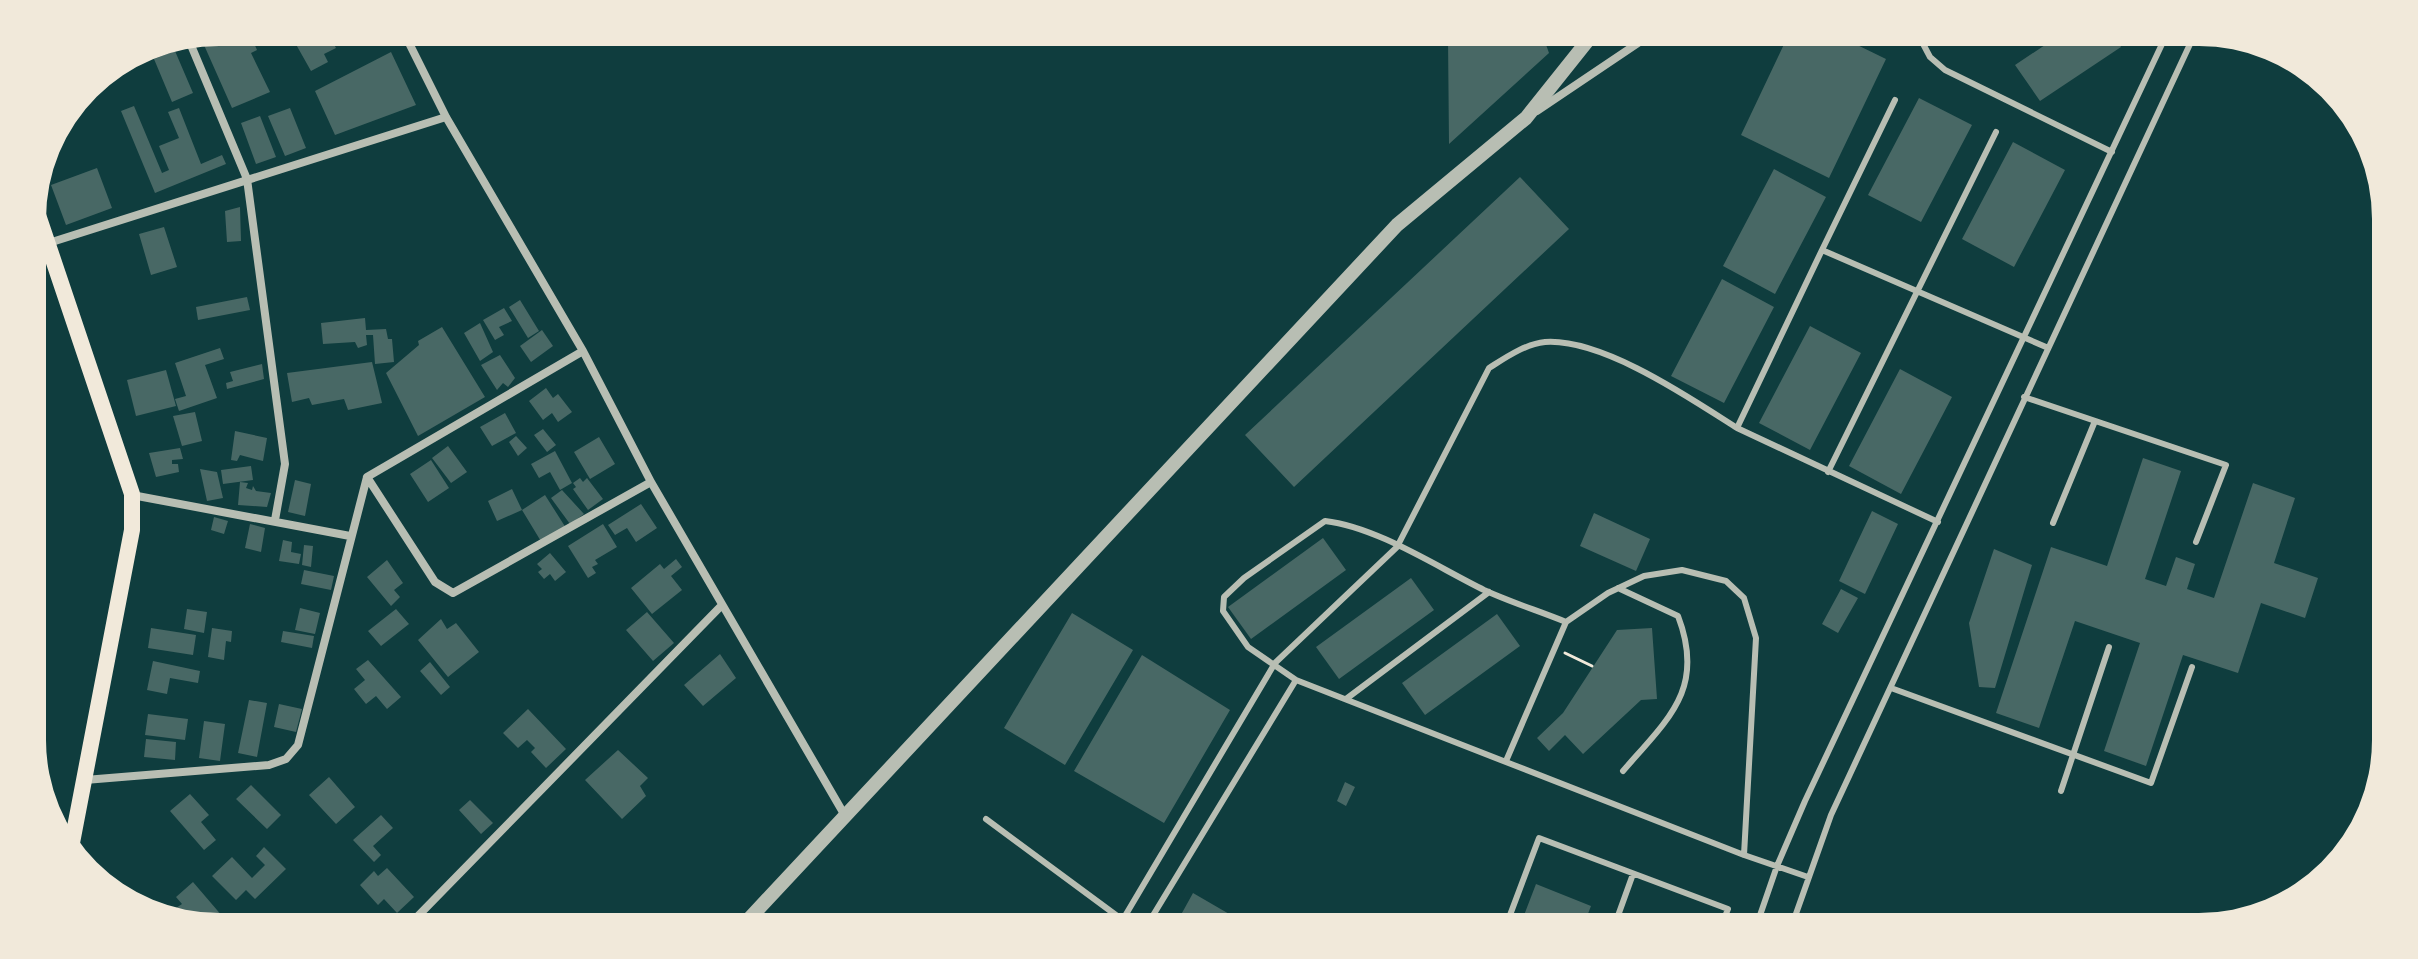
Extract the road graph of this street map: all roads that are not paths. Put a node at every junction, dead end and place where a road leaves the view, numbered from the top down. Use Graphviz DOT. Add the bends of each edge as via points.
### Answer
graph roads {
  1 [pos="410,46"];
  2 [pos="1583,46"];
  3 [pos="1634,46"];
  4 [pos="1924,46"];
  5 [pos="2161,46"];
  6 [pos="2189,46"];
  7 [pos="192,48"];
  8 [pos="1895,100"];
  9 [pos="446,117"];
  10 [pos="1526,118"];
  11 [pos="1996,132"];
  12 [pos="2112,152"];
  13 [pos="247,179"];
  14 [pos="46,244"];
  15 [pos="1822,250"];
  16 [pos="46,262"];
  17 [pos="1918,292"];
  18 [pos="2022,338"];
  19 [pos="2046,347"];
  20 [pos="583,351"];
  21 [pos="2024,397"];
  22 [pos="2095,421"];
  23 [pos="1737,428"];
  24 [pos="1828,472"];
  25 [pos="367,477"];
  26 [pos="651,482"];
  27 [pos="132,494"];
  28 [pos="275,520"];
  29 [pos="1938,522"];
  30 [pos="2053,523"];
  31 [pos="350,536"];
  32 [pos="2196,542"];
  33 [pos="1397,547"];
  34 [pos="1618,588"];
  35 [pos="1489,592"];
  36 [pos="722,605"];
  37 [pos="1566,622"];
  38 [pos="2109,647"];
  39 [pos="1275,663"];
  40 [pos="2192,667"];
  41 [pos="1296,680"];
  42 [pos="1891,688"];
  43 [pos="1346,699"];
  44 [pos="2072,754"];
  45 [pos="1506,761"];
  46 [pos="1623,771"];
  47 [pos="85,780"];
  48 [pos="2061,791"];
  49 [pos="844,814"];
  50 [pos="986,819"];
  51 [pos="74,834"];
  52 [pos="1744,855"];
  53 [pos="1777,866"];
  54 [pos="1633,874"];
  55 [pos="1808,877"];
  56 [pos="421,913"];
  57 [pos="756,913"];
  58 [pos="1112,913"];
  59 [pos="1128,913"];
  60 [pos="1154,913"];
  61 [pos="1511,913"];
  62 [pos="1619,913"];
  63 [pos="1726,913"];
  64 [pos="1761,913"];
  65 [pos="1796,913"];
  1 -- 9 [label="street"];
  2 -- 10 [label="street"];
  3 -- 10 [label="street"];
  4 -- 12 [label="lane" via="1945,70"];
  5 -- 12 [label="lane"];
  6 -- 19 [label="lane"];
  7 -- 13 [label="street"];
  8 -- 15 [label="lane"];
  9 -- 13 [label="street"];
  9 -- 20 [label="street"];
  10 -- 49 [label="street" via="1397,225"];
  11 -- 17 [label="lane"];
  12 -- 18 [label="lane"];
  13 -- 14 [label="street"];
  13 -- 28 [label="street" via="285,464"];
  15 -- 17 [label="lane"];
  15 -- 23 [label="lane"];
  16 -- 27 [label="main road"];
  17 -- 18 [label="lane"];
  17 -- 24 [label="lane"];
  18 -- 19 [label="lane"];
  18 -- 29 [label="lane"];
  19 -- 21 [label="lane"];
  20 -- 25 [label="street"];
  20 -- 26 [label="street"];
  21 -- 22 [label="lane"];
  21 -- 42 [label="lane"];
  22 -- 30 [label="lane"];
  22 -- 32 [label="lane" via="2226,465"];
  23 -- 24 [label="lane"];
  23 -- 33 [label="lane" via="1656,377 1576,344 1543,342 1489,368"];
  24 -- 29 [label="lane"];
  25 -- 26 [label="street" via="435,582 453,593"];
  25 -- 31 [label="street"];
  26 -- 36 [label="street"];
  27 -- 28 [label="street"];
  27 -- 47 [label="main road" via="132,530"];
  28 -- 31 [label="street"];
  29 -- 53 [label="lane"];
  31 -- 47 [label="street" via="298,745 286,759 269,765"];
  33 -- 35 [label="lane"];
  33 -- 39 [label="lane"];
  33 -- 39 [label="lane" via="1344,523 1325,521 1224,597 1223,611 1248,647"];
  34 -- 37 [label="lane"];
  34 -- 46 [label="lane" via="1678,616 1688,640 1679,706"];
  34 -- 52 [label="lane" via="1644,576 1682,570 1726,581 1744,598 1756,638"];
  35 -- 37 [label="lane"];
  35 -- 43 [label="lane"];
  36 -- 49 [label="street"];
  36 -- 56 [label="street"];
  37 -- 45 [label="lane"];
  38 -- 44 [label="lane"];
  39 -- 41 [label="lane"];
  39 -- 59 [label="lane"];
  40 -- 44 [label="lane" via="2151,783"];
  41 -- 43 [label="lane"];
  41 -- 60 [label="lane"];
  42 -- 44 [label="lane"];
  42 -- 55 [label="lane"];
  43 -- 45 [label="lane"];
  44 -- 48 [label="lane"];
  45 -- 52 [label="lane"];
  47 -- 51 [label="main road"];
  49 -- 57 [label="street"];
  50 -- 58 [label="lane"];
  52 -- 53 [label="lane"];
  53 -- 55 [label="lane"];
  53 -- 64 [label="lane"];
  54 -- 61 [label="lane" via="1539,838"];
  54 -- 62 [label="lane"];
  54 -- 63 [label="lane" via="1728,909"];
  55 -- 65 [label="lane"];
}
